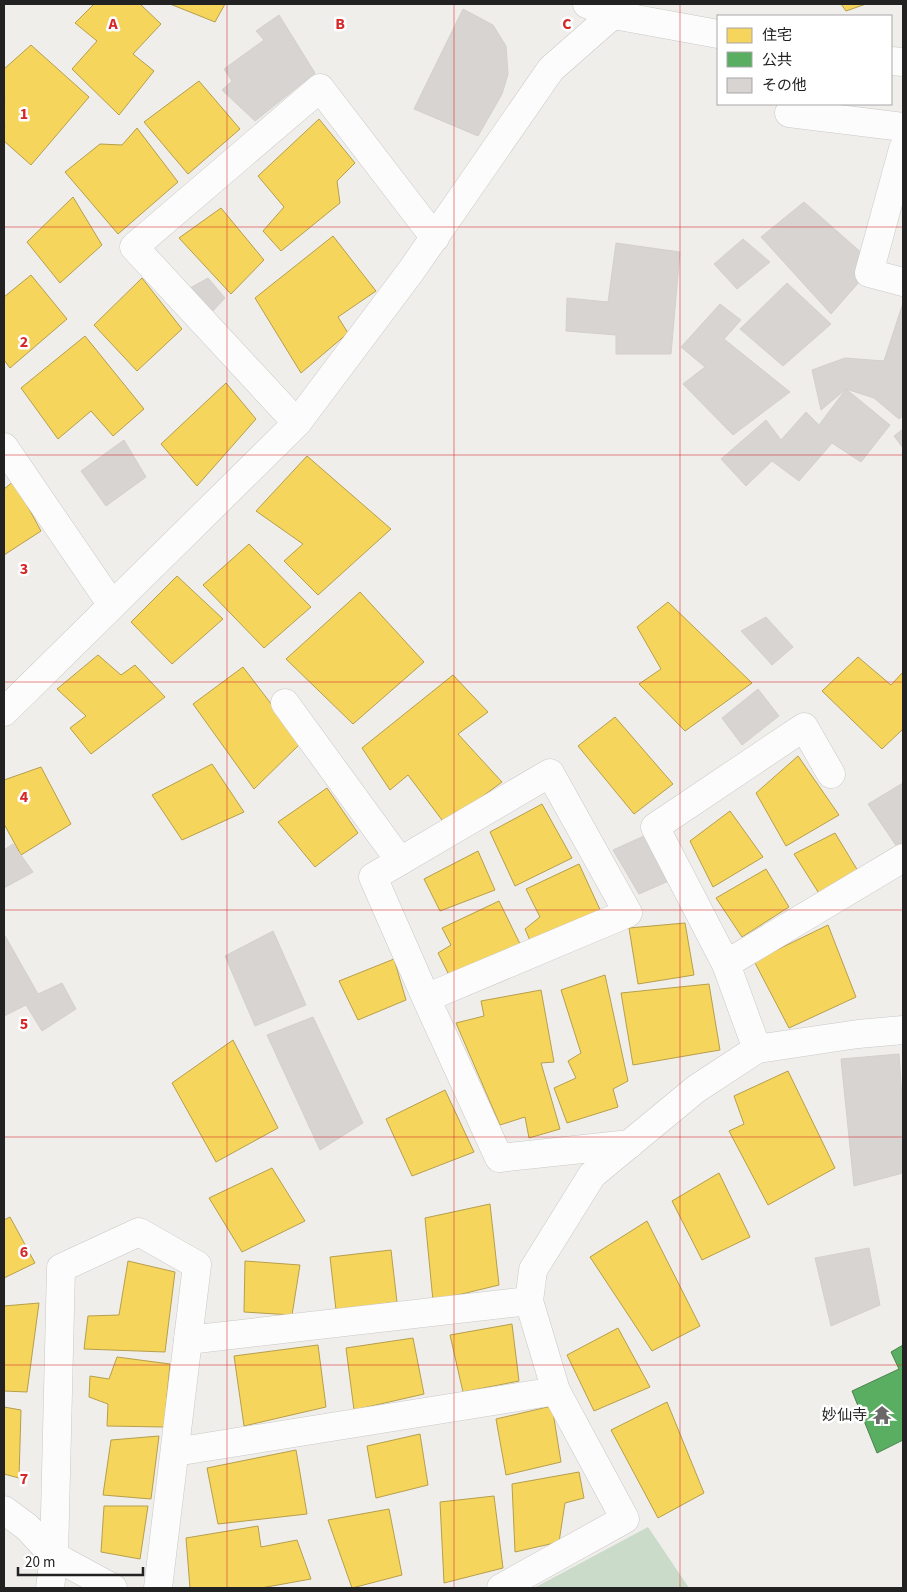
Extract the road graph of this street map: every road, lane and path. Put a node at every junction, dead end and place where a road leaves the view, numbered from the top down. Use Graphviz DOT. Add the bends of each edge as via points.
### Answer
graph roads {
  1 [pos="587,4"];
  2 [pos="620,9"];
  3 [pos="717,34"];
  4 [pos="789,113"];
  5 [pos="903,126"];
  6 [pos="903,149"];
  7 [pos="434,238"];
  8 [pos="903,282"];
  9 [pos="297,423"];
  10 [pos="4,447"];
  11 [pos="112,605"];
  12 [pos="285,703"];
  13 [pos="4,712"];
  14 [pos="831,774"];
  15 [pos="903,858"];
  16 [pos="400,861"];
  17 [pos="726,964"];
  18 [pos="426,998"];
  19 [pos="903,1030"];
  20 [pos="757,1049"];
  21 [pos="630,1144"];
  22 [pos="529,1302"];
  23 [pos="188,1340"];
  24 [pos="556,1391"];
  25 [pos="175,1452"];
  26 [pos="4,1510"];
  27 [pos="15,1528"];
  28 [pos="54,1556"];
  29 [pos="50,1588"];
  30 [pos="112,1588"];
  31 [pos="158,1588"];
  32 [pos="501,1588"];
  1 -- 2 [label="street"];
  2 -- 3 [label="street"];
  2 -- 7 [label="street" via="551,69"];
  4 -- 5 [label="street"];
  6 -- 8 [label="street" via="869,273"];
  7 -- 9 [label="street"];
  7 -- 9 [label="street" via="320,88 134,247"];
  9 -- 11 [label="street"];
  10 -- 11 [label="street"];
  11 -- 13 [label="street"];
  12 -- 16 [label="street"];
  14 -- 17 [label="street" via="804,727 655,826"];
  15 -- 17 [label="street"];
  16 -- 18 [label="street" via="372,877"];
  16 -- 18 [label="street" via="550,773 628,913"];
  17 -- 20 [label="street"];
  18 -- 21 [label="street" via="500,1158"];
  19 -- 20 [label="street"];
  20 -- 21 [label="street" via="696,1090"];
  21 -- 22 [label="street" via="592,1175 533,1270"];
  22 -- 23 [label="street"];
  22 -- 24 [label="street"];
  23 -- 25 [label="street"];
  23 -- 28 [label="street" via="197,1265 139,1232 61,1268"];
  24 -- 25 [label="street"];
  24 -- 32 [label="street" via="625,1519"];
  25 -- 31 [label="street"];
  26 -- 27 [label="street"];
  27 -- 28 [label="street"];
  28 -- 29 [label="street"];
  28 -- 30 [label="street"];
}
